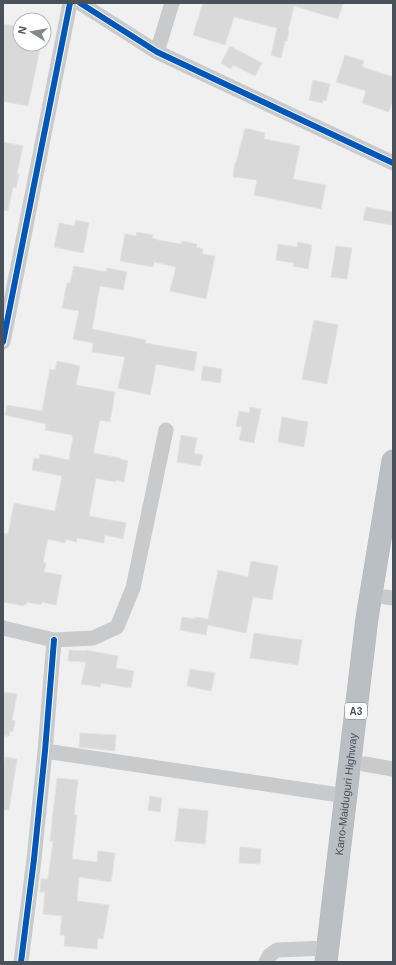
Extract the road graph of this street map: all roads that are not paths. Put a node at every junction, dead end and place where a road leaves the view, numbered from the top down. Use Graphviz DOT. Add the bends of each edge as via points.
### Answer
graph roads {
  1 [pos="70,3"];
  2 [pos="80,3"];
  3 [pos="172,3"];
  4 [pos="157,52"];
  5 [pos="393,163"];
  6 [pos="3,342"];
  7 [pos="166,430"];
  8 [pos="393,461"];
  9 [pos="393,550"];
  10 [pos="389,597"];
  11 [pos="3,628"];
  12 [pos="54,640"];
  13 [pos="45,751"];
  14 [pos="364,764"];
  15 [pos="393,769"];
  16 [pos="346,796"];
  17 [pos="331,957"];
  18 [pos="21,962"];
  19 [pos="266,962"];
  1 -- 6 [label="street"];
  2 -- 4 [label="street"];
  3 -- 4 [label="street"];
  4 -- 5 [label="street"];
  7 -- 12 [label="street" via="133,588 118,627 93,638"];
  8 -- 16 [label="highway, Kano-Maiduguri Highway / A3" via="367,618"];
  9 -- 10 [label="highway, Kano-Maiduguri Highway / A3"];
  10 -- 14 [label="highway, Kano-Maiduguri Highway / A3"];
  11 -- 12 [label="street"];
  12 -- 13 [label="street"];
  13 -- 16 [label="street"];
  13 -- 18 [label="street"];
  14 -- 15 [label="street"];
  14 -- 17 [label="highway, Kano-Maiduguri Highway / A3"];
  16 -- 17 [label="highway, Kano-Maiduguri Highway / A3"];
  17 -- 19 [label="street" via="277,950"];
}
